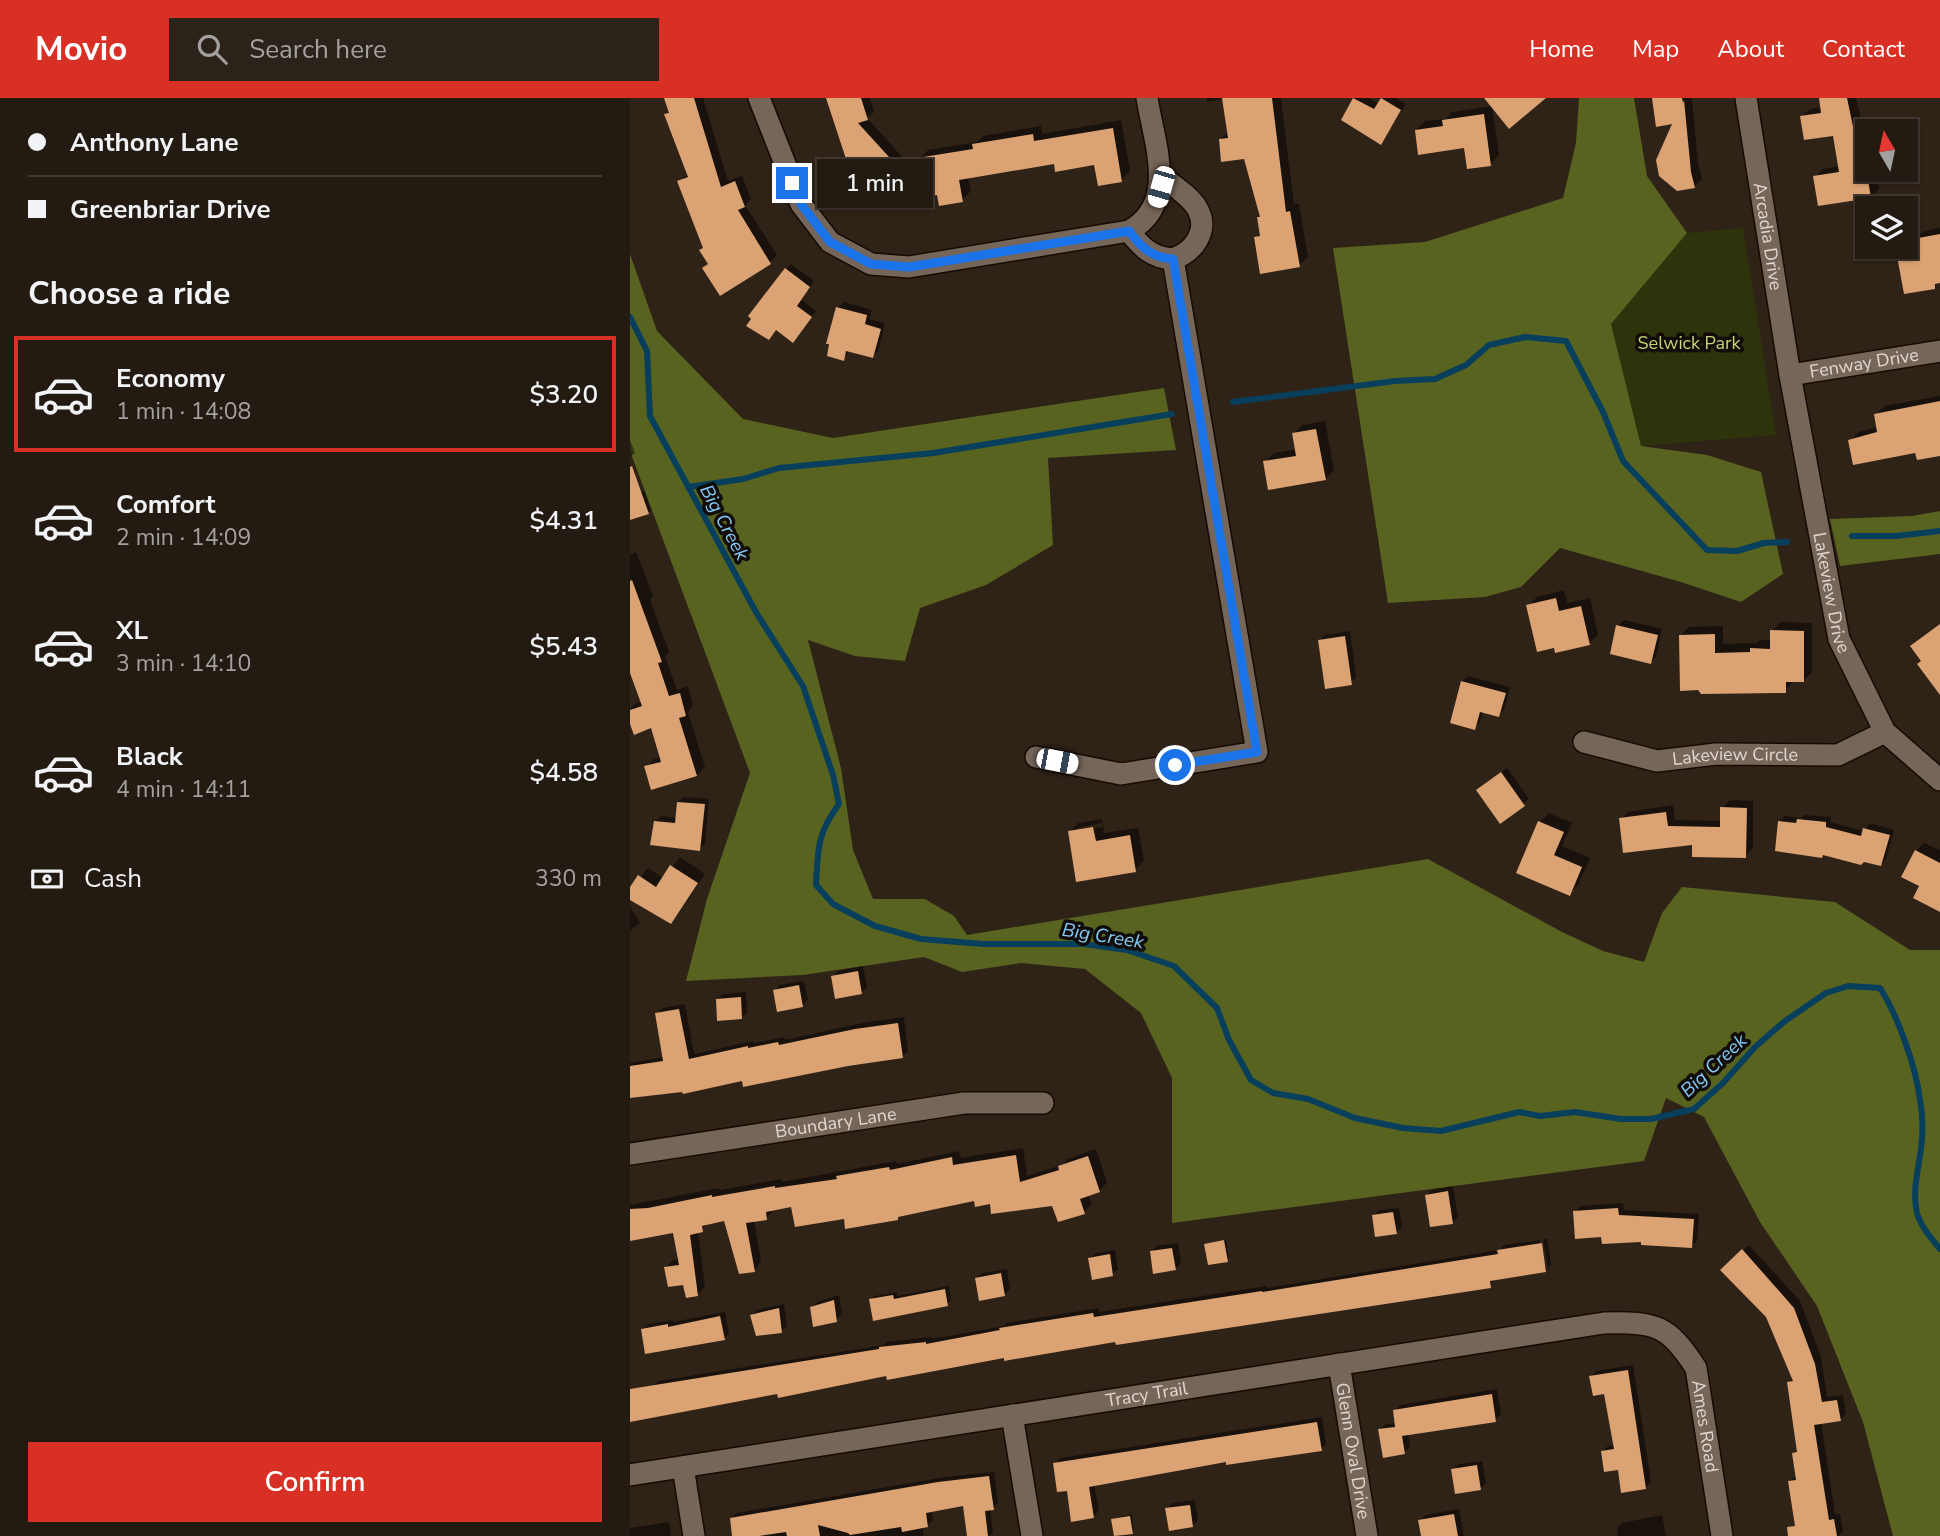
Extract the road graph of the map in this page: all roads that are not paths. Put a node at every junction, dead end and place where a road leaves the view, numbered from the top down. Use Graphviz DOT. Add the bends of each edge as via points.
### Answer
graph roads {
  1 [pos="759,98"];
  2 [pos="1147,98"];
  3 [pos="1746,98"];
  4 [pos="1160,175"];
  5 [pos="1129,231"];
  6 [pos="1173,259"];
  7 [pos="1940,351"];
  8 [pos="1790,375"];
  9 [pos="1885,732"];
  10 [pos="1584,742"];
  11 [pos="1036,757"];
  12 [pos="1940,780"];
  13 [pos="1043,1103"];
  14 [pos="630,1154"];
  15 [pos="1664,1329"];
  16 [pos="1339,1364"];
  17 [pos="1012,1415"];
  18 [pos="683,1467"];
  19 [pos="630,1475"];
  20 [pos="694,1536"];
  21 [pos="1032,1536"];
  22 [pos="1367,1536"];
  23 [pos="1722,1536"];
  1 -- 5 [label="street" via="801,204 830,242 871,264 909,267"];
  2 -- 4 [label="street"];
  3 -- 8 [label="street, Arcadia Drive"];
  4 -- 5 [label="street" via="1156,204"];
  4 -- 6 [label="street" via="1197,208 1202,224 1198,241 1185,255"];
  5 -- 6 [label="street" via="1150,254"];
  6 -- 11 [label="street" via="1257,752 1121,774"];
  7 -- 8 [label="street, Fenway Drive"];
  8 -- 9 [label="street, Lakeview Drive" via="1839,639"];
  9 -- 10 [label="street, Lakeview Circle" via="1838,755 1716,754 1657,761"];
  9 -- 12 [label="street, Lakeview Drive"];
  13 -- 14 [label="street, Boundary Lane" via="964,1103"];
  15 -- 16 [label="street, Tracy Trail" via="1604,1323"];
  15 -- 23 [label="street, Ames Road" via="1696,1368"];
  16 -- 17 [label="street, Tracy Trail"];
  16 -- 22 [label="street, Glenn Oval Drive"];
  17 -- 18 [label="street, Tracy Trail"];
  17 -- 21 [label="street"];
  18 -- 19 [label="street, Tracy Trail"];
  18 -- 20 [label="street"];
}
